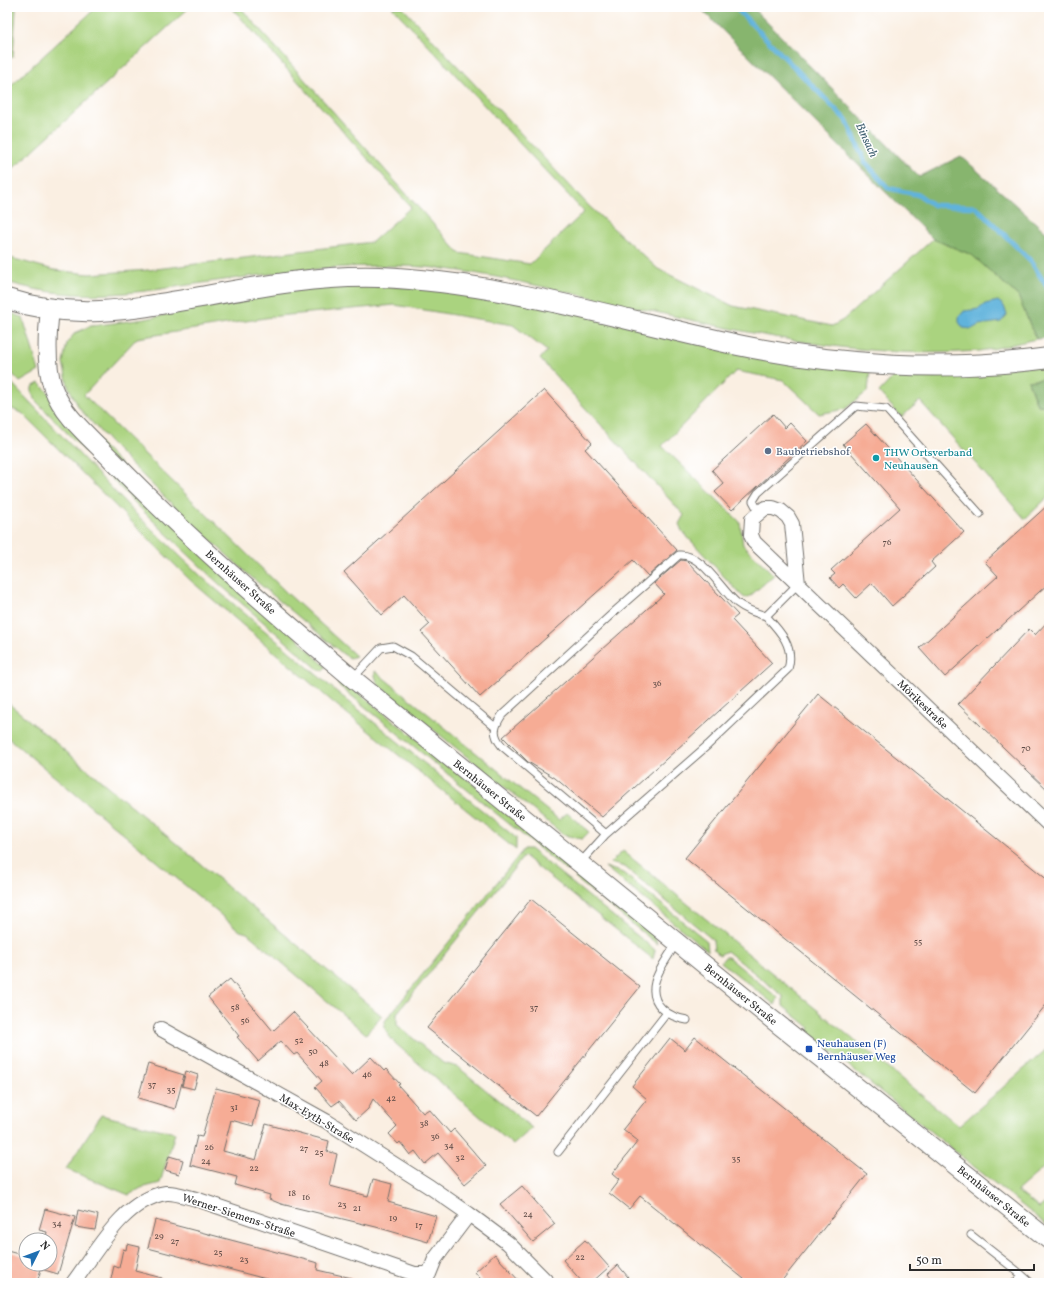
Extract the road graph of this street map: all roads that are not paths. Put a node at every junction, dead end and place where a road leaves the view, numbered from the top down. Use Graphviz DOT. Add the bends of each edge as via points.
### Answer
graph roads {
  1 [pos="7,299"];
  2 [pos="50,310"];
  3 [pos="1049,358"];
  4 [pos="759,512"];
  5 [pos="980,514"];
  6 [pos="798,584"];
  7 [pos="766,616"];
  8 [pos="352,678"];
  9 [pos="495,727"];
  10 [pos="1049,825"];
  11 [pos="606,834"];
  12 [pos="580,863"];
  13 [pos="677,941"];
  14 [pos="666,1014"];
  15 [pos="687,1020"];
  16 [pos="161,1029"];
  17 [pos="558,1152"];
  18 [pos="469,1214"];
  19 [pos="971,1235"];
  20 [pos="1049,1240"];
  21 [pos="1022,1275"];
  22 [pos="431,1279"];
  23 [pos="73,1283"];
  24 [pos="548,1283"];
  25 [pos="1015,1283"];
  26 [pos="1031,1283"];
  1 -- 2 [label="main road"];
  2 -- 3 [label="main road" via="115,311 302,281 357,277 394,278 452,282 510,291 740,345 826,359 884,364 945,365"];
  2 -- 8 [label="street, Bernhäuser Straße" via="50,375 53,388 66,411 199,545"];
  4 -- 5 [label="lane" via="752,501 758,493 856,406 886,409"];
  4 -- 6 [label="street, Mörikestraße" via="752,519 750,526 754,542"];
  4 -- 6 [label="street" via="765,508 773,508 788,516 792,524"];
  6 -- 7 [label="lane"];
  6 -- 10 [label="street, Mörikestraße"];
  7 -- 9 [label="lane" via="738,604 696,560 679,555 502,715"];
  7 -- 11 [label="lane" via="788,646 791,654 788,669 708,745"];
  8 -- 9 [label="lane" via="381,648 393,646 411,656"];
  8 -- 12 [label="street, Bernhäuser Straße"];
  9 -- 11 [label="lane" via="496,739 502,746"];
  11 -- 12 [label="lane"];
  12 -- 13 [label="street, Bernhäuser Straße"];
  13 -- 14 [label="lane" via="654,983 654,995"];
  13 -- 20 [label="street, Bernhäuser Straße"];
  14 -- 15 [label="lane"];
  14 -- 17 [label="lane"];
  16 -- 18 [label="street, Max-Eyth-Straße" via="326,1121"];
  18 -- 22 [label="street" via="435,1259"];
  18 -- 24 [label="street, Max-Eyth-Straße" via="508,1243"];
  19 -- 21 [label="lane"];
  21 -- 25 [label="lane"];
  21 -- 26 [label="lane"];
  22 -- 23 [label="street, Werner-Siemens-Straße" via="196,1199 168,1193 146,1199 134,1206"];
}
